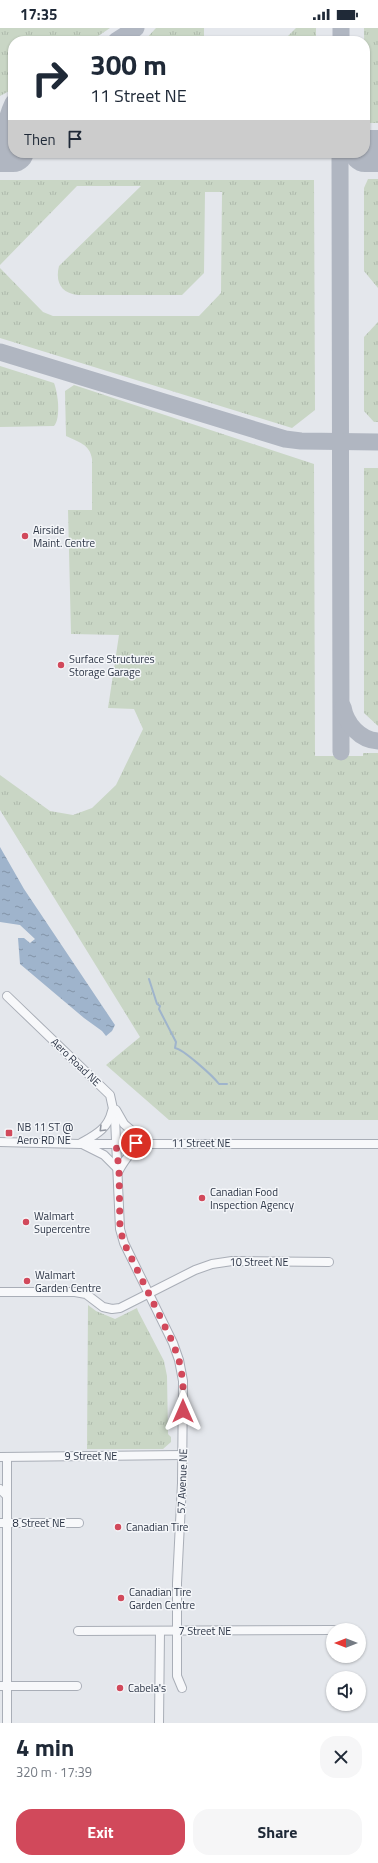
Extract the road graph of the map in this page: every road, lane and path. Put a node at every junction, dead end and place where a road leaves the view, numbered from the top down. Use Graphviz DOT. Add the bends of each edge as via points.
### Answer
graph roads {
  1 [pos="7,996"];
  2 [pos="113,1105"];
  3 [pos="0,1142"];
  4 [pos="116,1143"];
  5 [pos="146,1143"];
  6 [pos="80,1144"];
  7 [pos="378,1144"];
  8 [pos="119,1170"];
  9 [pos="330,1262"];
  10 [pos="0,1292"];
  11 [pos="147,1292"];
  12 [pos="183,1455"];
  13 [pos="4,1457"];
  14 [pos="0,1489"];
  15 [pos="7,1496"];
  16 [pos="4,1523"];
  17 [pos="78,1523"];
  18 [pos="4,1579"];
  19 [pos="326,1630"];
  20 [pos="78,1631"];
  21 [pos="160,1631"];
  22 [pos="177,1631"];
  23 [pos="4,1686"];
  24 [pos="77,1686"];
  25 [pos="182,1688"];
  26 [pos="7,1723"];
  27 [pos="159,1723"];
  1 -- 2 [label="street, Aero Road NE" via="110,1095"];
  2 -- 4 [label="street, Aero Road NE"];
  2 -- 5 [label="street" via="124,1124"];
  2 -- 6 [label="street, one-way" via="110,1120 102,1131"];
  3 -- 6 [label="street, 11 Street NE"];
  4 -- 5 [label="street, 11 Street NE"];
  4 -- 6 [label="street, 11 Street NE"];
  4 -- 8 [label="street, 57 Avenue NE"];
  5 -- 7 [label="street, 11 Street NE"];
  5 -- 8 [label="street" via="129,1154"];
  6 -- 8 [label="street" via="104,1155"];
  8 -- 11 [label="street, 57 Avenue NE" via="120,1229 128,1254"];
  9 -- 11 [label="street, 10 Street NE" via="232,1261 212,1264"];
  10 -- 11 [label="street, 10 Street NE" via="76,1292 86,1294 96,1303 112,1309 120,1308"];
  11 -- 12 [label="street, 57 Avenue NE" via="179,1360 183,1381"];
  12 -- 13 [label="street, 9 Street NE"];
  12 -- 22 [label="street, 57 Avenue NE"];
  13 -- 15 [label="street"];
  14 -- 15 [label="street"];
  15 -- 16 [label="street"];
  16 -- 17 [label="street, 8 Street NE"];
  16 -- 18 [label="street"];
  18 -- 23 [label="street"];
  19 -- 22 [label="street, 7 Street NE"];
  20 -- 21 [label="street, 7 Street NE"];
  21 -- 22 [label="street, 7 Street NE"];
  21 -- 27 [label="street"];
  22 -- 25 [label="street, 57 Avenue NE" via="177,1676"];
  23 -- 24 [label="street"];
  23 -- 26 [label="street"];
}
